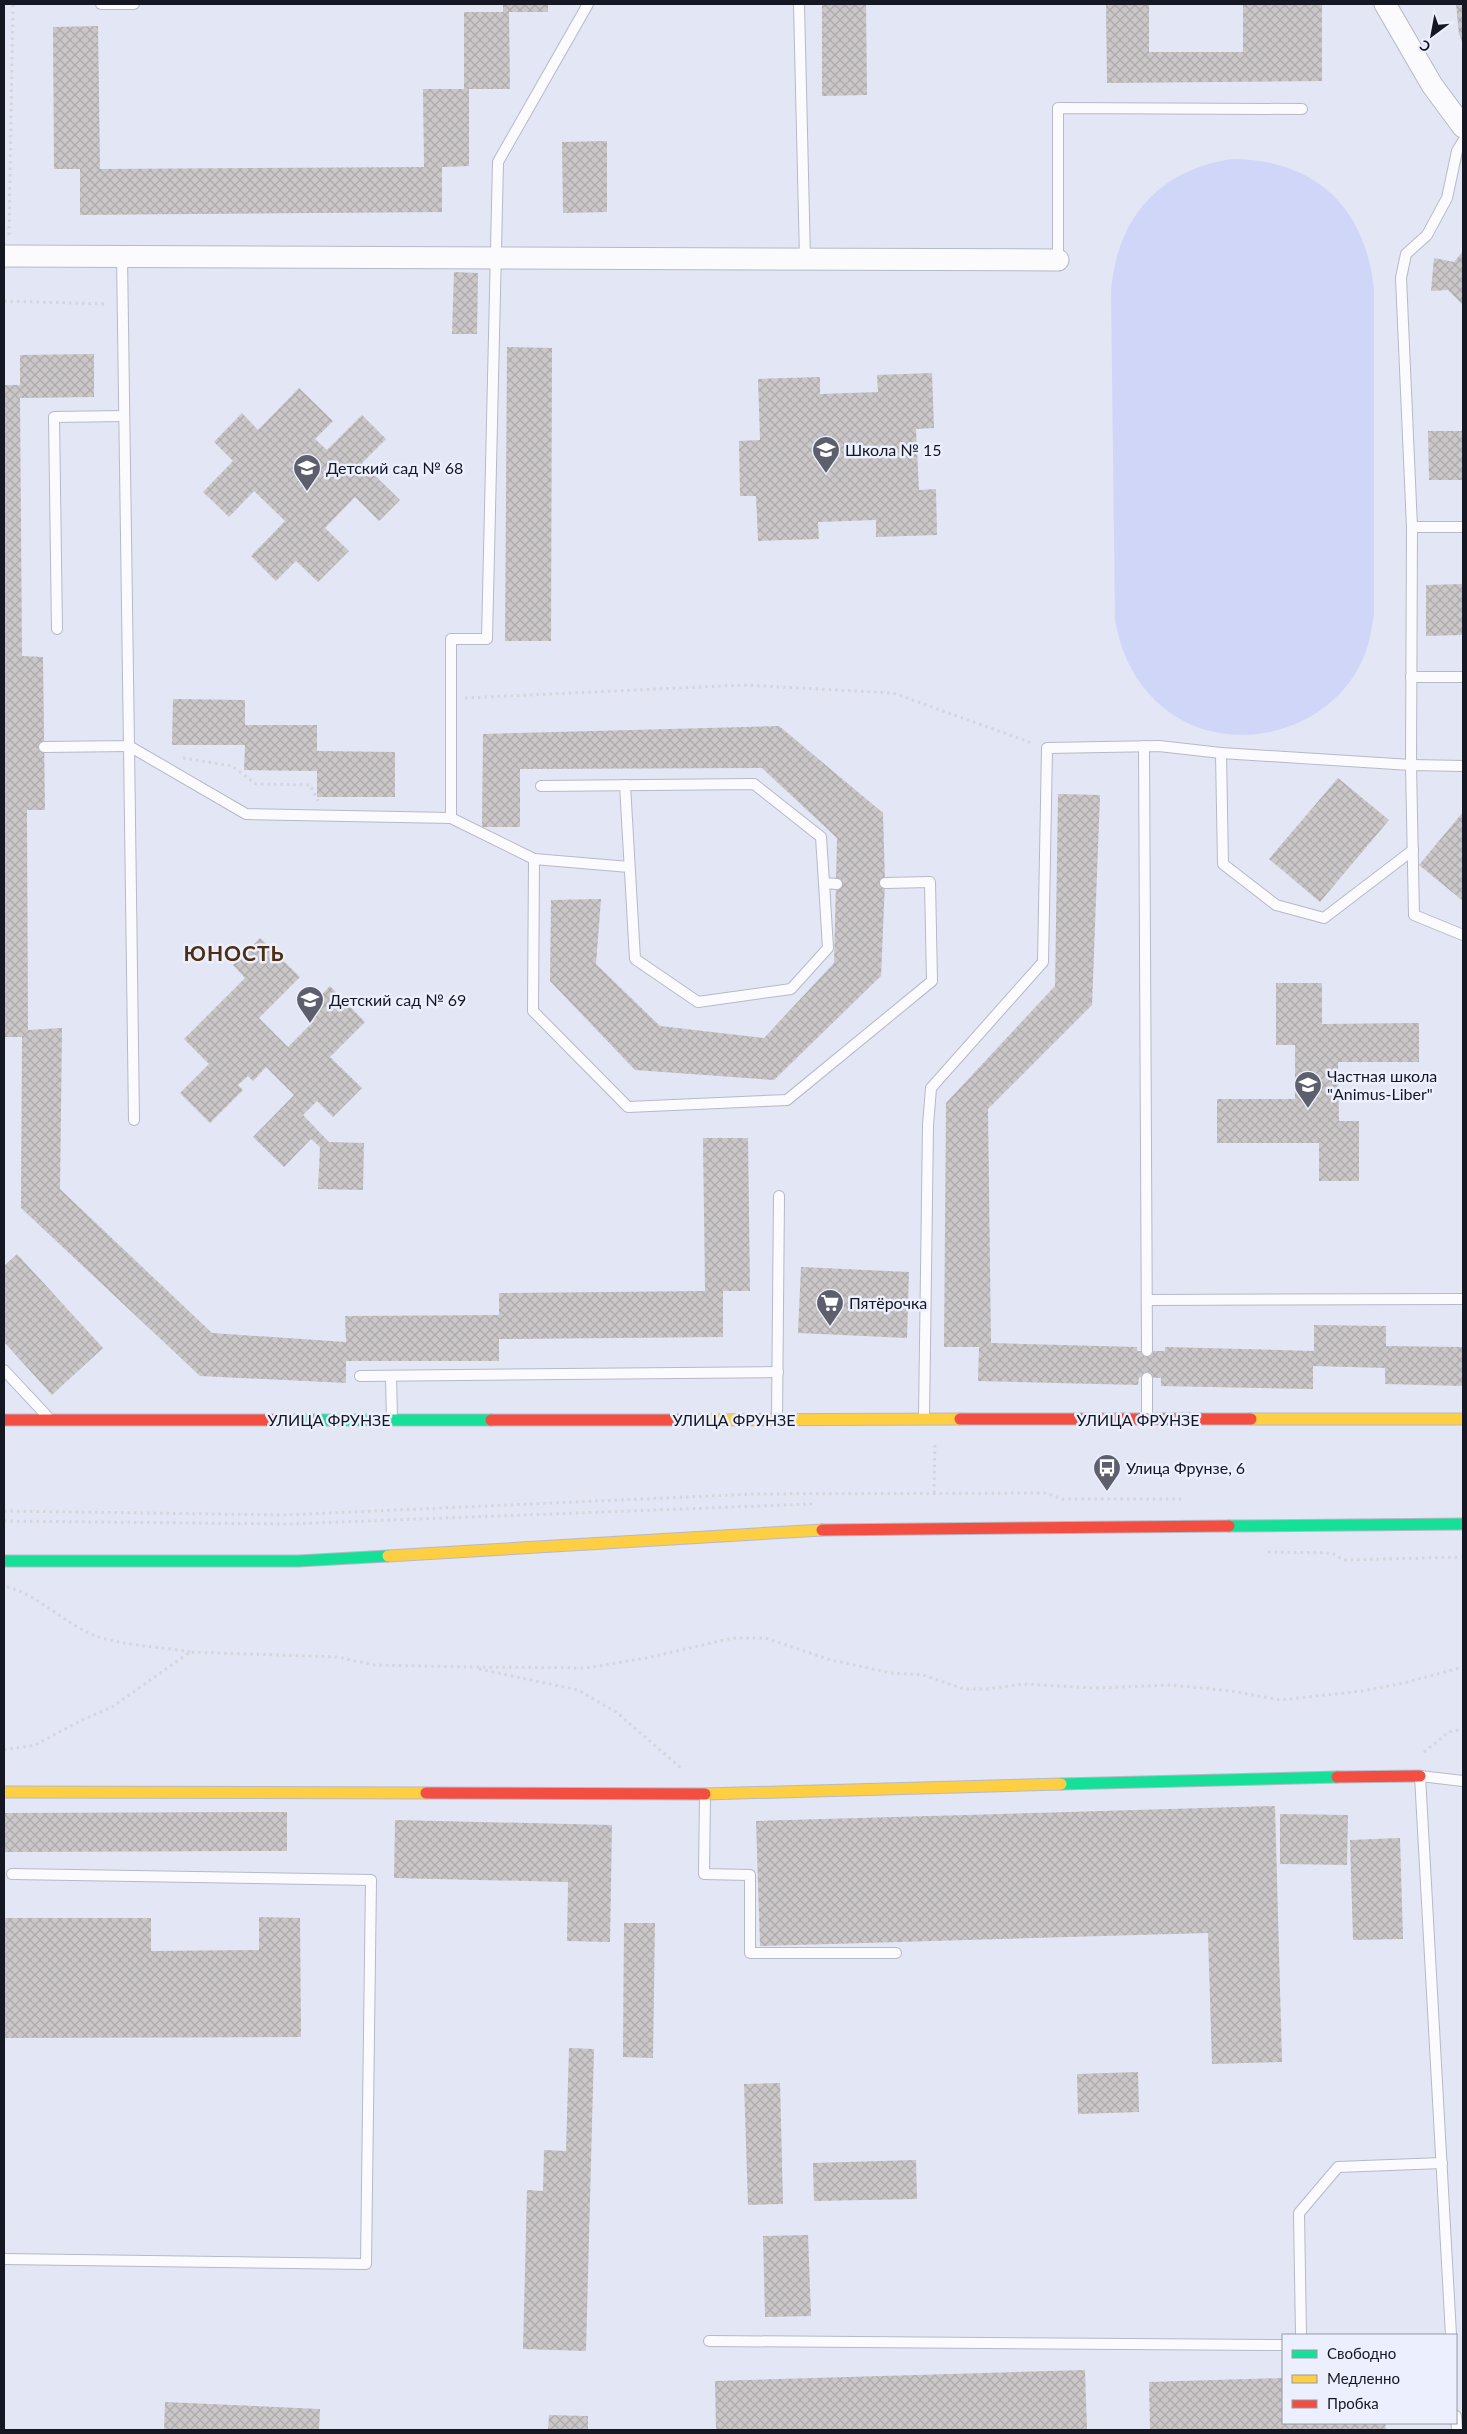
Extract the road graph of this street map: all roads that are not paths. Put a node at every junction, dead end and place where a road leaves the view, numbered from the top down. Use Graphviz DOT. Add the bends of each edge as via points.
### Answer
graph roads {
  1 [pos="101,4"];
  2 [pos="134,4"];
  3 [pos="588,4"];
  4 [pos="799,4"];
  5 [pos="1385,4"];
  6 [pos="1302,109"];
  7 [pos="1463,127"];
  8 [pos="1463,141"];
  9 [pos="6,256"];
  10 [pos="122,256"];
  11 [pos="495,258"];
  12 [pos="805,259"];
  13 [pos="1058,260"];
  14 [pos="124,416"];
  15 [pos="1412,527"];
  16 [pos="1463,527"];
  17 [pos="57,629"];
  18 [pos="1412,677"];
  19 [pos="1463,677"];
  20 [pos="44,746"];
  21 [pos="129,746"];
  22 [pos="1144,746"];
  23 [pos="1221,753"];
  24 [pos="1411,765"];
  25 [pos="1463,766"];
  26 [pos="625,785"];
  27 [pos="541,786"];
  28 [pos="451,818"];
  29 [pos="1413,850"];
  30 [pos="534,859"];
  31 [pos="628,868"];
  32 [pos="824,883"];
  33 [pos="885,883"];
  34 [pos="837,884"];
  35 [pos="1463,935"];
  36 [pos="134,1120"];
  37 [pos="779,1196"];
  38 [pos="1463,1298"];
  39 [pos="1147,1300"];
  40 [pos="1147,1350"];
  41 [pos="4,1370"];
  42 [pos="778,1372"];
  43 [pos="360,1376"];
  44 [pos="391,1376"];
  45 [pos="1147,1378"];
  46 [pos="1463,1419"];
  47 [pos="4,1420"];
  48 [pos="51,1420"];
  49 [pos="392,1420"];
  50 [pos="777,1420"];
  51 [pos="930,1420"];
  52 [pos="1148,1420"];
  53 [pos="1463,1524"];
  54 [pos="4,1560"];
  55 [pos="1420,1776"];
  56 [pos="1463,1781"];
  57 [pos="4,1792"];
  58 [pos="705,1794"];
  59 [pos="12,1874"];
  60 [pos="896,1954"];
  61 [pos="1442,2163"];
  62 [pos="4,2259"];
  63 [pos="1301,2334"];
  64 [pos="1452,2334"];
  65 [pos="709,2341"];
  66 [pos="1282,2346"];
  1 -- 2 [label="lane"];
  3 -- 11 [label="lane" via="498,162"];
  4 -- 12 [label="lane"];
  5 -- 7 [label="street" via="1420,65"];
  6 -- 13 [label="lane" via="1058,108"];
  8 -- 15 [label="lane" via="1457,151 1447,198 1427,235 1406,254 1401,278"];
  9 -- 10 [label="street"];
  10 -- 11 [label="street"];
  10 -- 14 [label="lane"];
  11 -- 12 [label="street"];
  11 -- 28 [label="lane" via="487,639 451,639"];
  12 -- 13 [label="street"];
  14 -- 17 [label="lane" via="54,417"];
  14 -- 21 [label="lane"];
  15 -- 16 [label="lane"];
  15 -- 18 [label="lane"];
  18 -- 19 [label="lane"];
  18 -- 24 [label="lane"];
  20 -- 21 [label="lane"];
  21 -- 28 [label="lane" via="246,814"];
  21 -- 36 [label="lane"];
  22 -- 23 [label="lane"];
  22 -- 39 [label="lane"];
  22 -- 51 [label="lane" via="1047,748 1043,962 931,1088 928,1125"];
  23 -- 24 [label="lane"];
  23 -- 29 [label="lane" via="1223,864 1276,905 1324,918"];
  24 -- 25 [label="lane"];
  24 -- 29 [label="lane"];
  26 -- 27 [label="lane"];
  26 -- 31 [label="lane"];
  26 -- 32 [label="lane" via="754,784 821,837"];
  28 -- 30 [label="lane"];
  29 -- 35 [label="lane" via="1414,915"];
  30 -- 31 [label="lane"];
  30 -- 33 [label="lane" via="533,1011 628,1107 788,1100 932,981 930,882"];
  31 -- 32 [label="lane" via="635,959 698,1002 791,988 828,948"];
  32 -- 34 [label="lane"];
  37 -- 42 [label="lane"];
  38 -- 39 [label="lane"];
  39 -- 40 [label="lane"];
  41 -- 48 [label="lane"];
  42 -- 44 [label="lane"];
  42 -- 50 [label="lane"];
  43 -- 44 [label="lane"];
  44 -- 49 [label="lane"];
  45 -- 52 [label="lane"];
  46 -- 52 [label="street, УЛИЦА ФРУНЗЕ"];
  47 -- 48 [label="street, УЛИЦА ФРУНЗЕ"];
  48 -- 49 [label="street, УЛИЦА ФРУНЗЕ"];
  49 -- 50 [label="street, УЛИЦА ФРУНЗЕ"];
  50 -- 51 [label="street, УЛИЦА ФРУНЗЕ"];
  51 -- 52 [label="street, УЛИЦА ФРУНЗЕ"];
  53 -- 54 [label="street" via="850,1528 298,1561"];
  55 -- 56 [label="lane"];
  55 -- 58 [label="street"];
  55 -- 61 [label="lane"];
  57 -- 58 [label="street"];
  58 -- 60 [label="lane" via="704,1874 750,1875 750,1953"];
  59 -- 62 [label="lane" via="371,1880 366,2264"];
  61 -- 63 [label="lane" via="1338,2167 1299,2213"];
  61 -- 64 [label="lane"];
  65 -- 66 [label="lane"];
}
